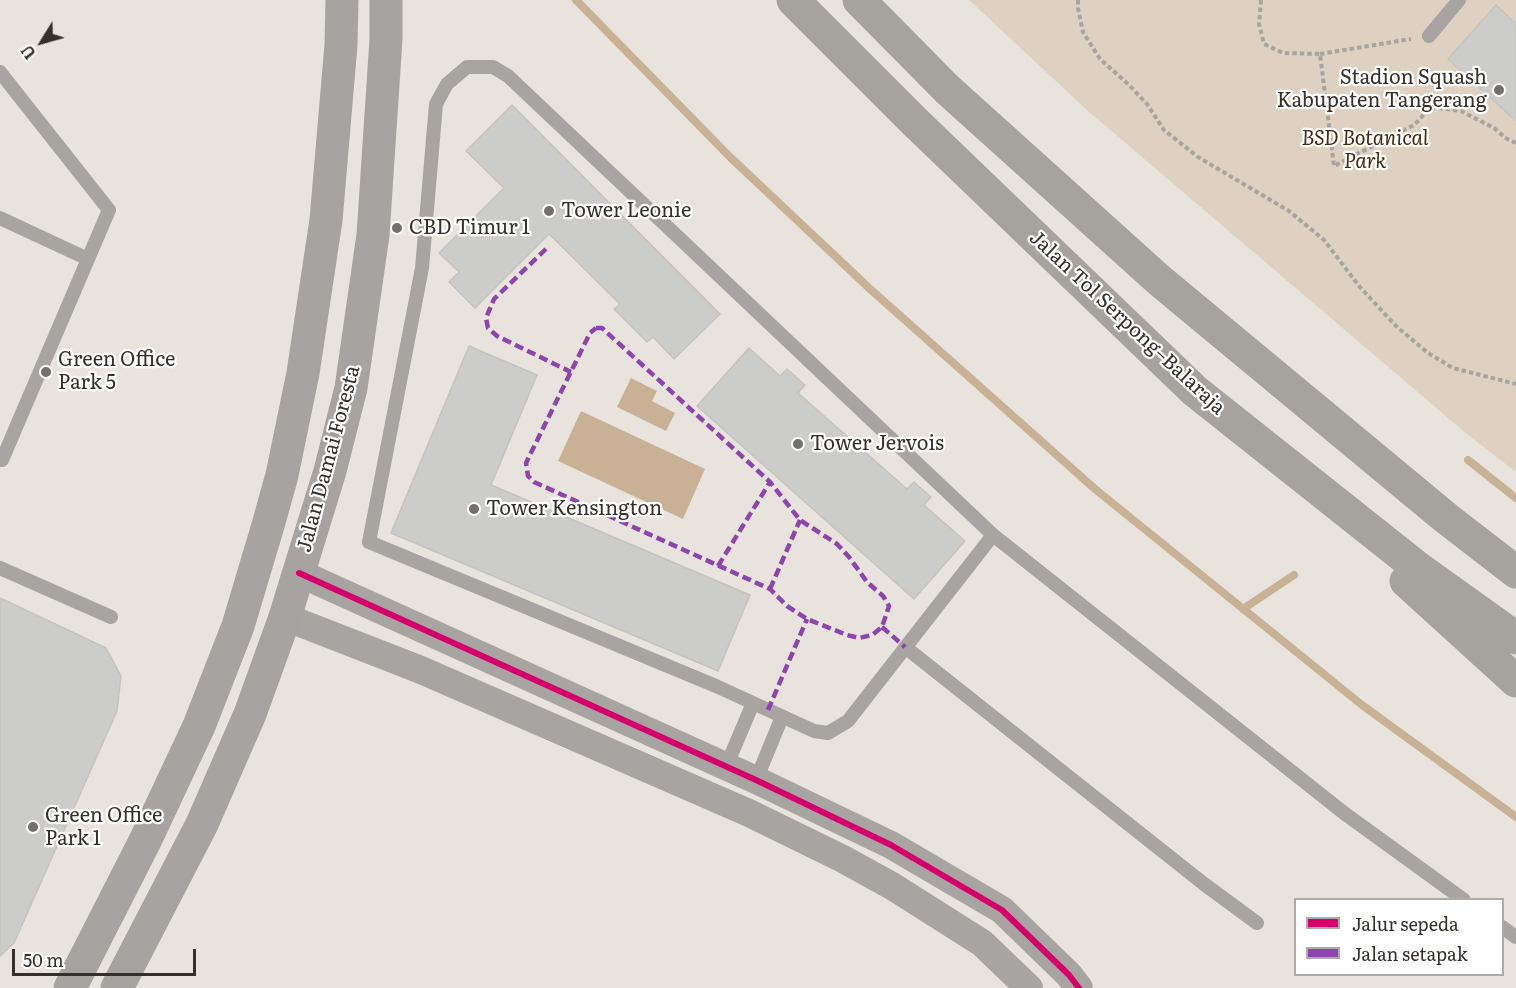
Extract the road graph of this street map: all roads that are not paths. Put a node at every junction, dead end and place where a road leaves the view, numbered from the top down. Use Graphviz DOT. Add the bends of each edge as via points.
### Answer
graph roads {
  1 [pos="342,0"];
  2 [pos="386,0"];
  3 [pos="793,0"];
  4 [pos="859,0"];
  5 [pos="1459,0"];
  6 [pos="1429,36"];
  7 [pos="0,72"];
  8 [pos="0,218"];
  9 [pos="88,259"];
  10 [pos="1195,391"];
  11 [pos="0,459"];
  12 [pos="993,535"];
  13 [pos="0,568"];
  14 [pos="1516,572"];
  15 [pos="298,573"];
  16 [pos="111,617"];
  17 [pos="285,617"];
  18 [pos="435,636"];
  19 [pos="1516,638"];
  20 [pos="905,647"];
  21 [pos="421,670"];
  22 [pos="1516,681"];
  23 [pos="753,703"];
  24 [pos="782,717"];
  25 [pos="726,766"];
  26 [pos="756,780"];
  27 [pos="1461,898"];
  28 [pos="1257,923"];
  29 [pos="1504,928"];
  30 [pos="1516,937"];
  31 [pos="70,988"];
  32 [pos="117,988"];
  33 [pos="1029,988"];
  34 [pos="1079,988"];
  1 -- 31 [label="main road" via="326,220 303,373 282,475 238,626 199,726"];
  2 -- 15 [label="main road, Jalan Damai Foresta" via="377,193 352,376 330,471"];
  3 -- 10 [label="highway, Jalan Tol Serpong–Balaraja"];
  4 -- 14 [label="highway" via="947,88 1159,280"];
  5 -- 6 [label="lane"];
  7 -- 9 [label="lane" via="109,210"];
  8 -- 9 [label="lane"];
  9 -- 11 [label="lane"];
  10 -- 19 [label="highway, Jalan Tol Serpong–Balaraja" via="1418,568"];
  10 -- 22 [label="highway"];
  12 -- 20 [label="lane"];
  12 -- 23 [label="lane" via="508,76 493,67 467,67 447,84 436,104 422,268 369,542"];
  12 -- 27 [label="lane" via="1335,806"];
  13 -- 16 [label="lane"];
  15 -- 17 [label="main road, Jalan Damai Foresta"];
  15 -- 18 [label="street"];
  17 -- 21 [label="street"];
  17 -- 32 [label="main road, Jalan Damai Foresta" via="216,794"];
  18 -- 21 [label="street"];
  18 -- 25 [label="street"];
  20 -- 24 [label="lane" via="848,721 828,733"];
  20 -- 28 [label="lane"];
  21 -- 33 [label="street" via="749,813 843,859 982,943"];
  23 -- 24 [label="lane"];
  23 -- 25 [label="lane"];
  24 -- 26 [label="lane"];
  25 -- 26 [label="street"];
  26 -- 34 [label="street" via="891,845 1002,910"];
  29 -- 30 [label="lane"];
}
